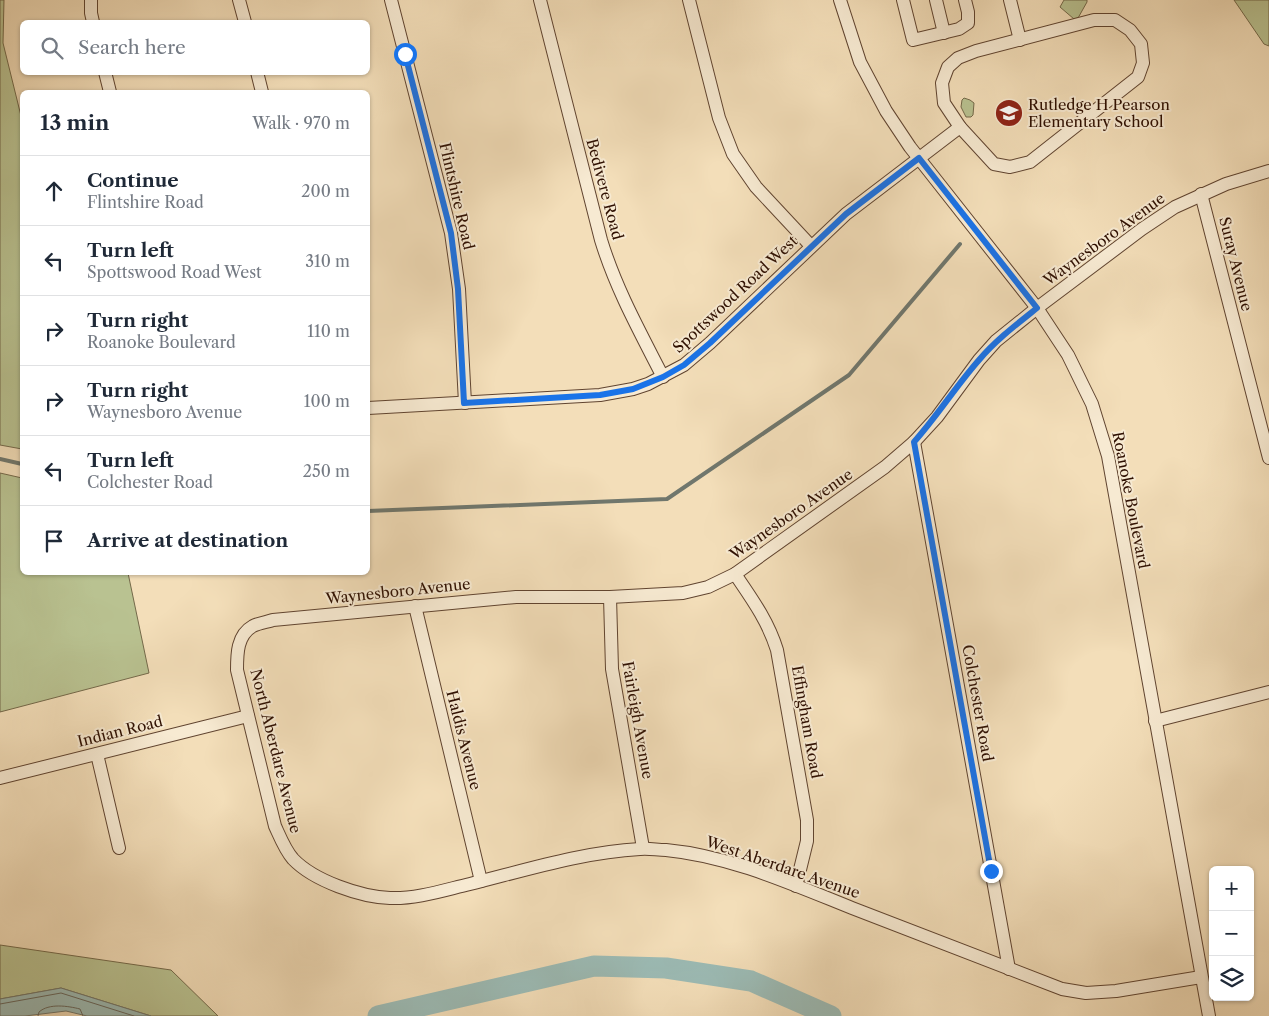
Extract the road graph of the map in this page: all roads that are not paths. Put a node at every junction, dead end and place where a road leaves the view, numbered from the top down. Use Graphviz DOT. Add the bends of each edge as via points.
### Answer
graph roads {
  1 [pos="91,0"];
  2 [pos="239,0"];
  3 [pos="391,0"];
  4 [pos="540,0"];
  5 [pos="689,0"];
  6 [pos="840,0"];
  7 [pos="902,0"];
  8 [pos="936,0"];
  9 [pos="965,0"];
  10 [pos="1010,0"];
  11 [pos="93,20"];
  12 [pos="244,20"];
  13 [pos="944,33"];
  14 [pos="1020,40"];
  15 [pos="106,75"];
  16 [pos="258,75"];
  17 [pos="110,90"];
  18 [pos="262,90"];
  19 [pos="960,127"];
  20 [pos="919,158"];
  21 [pos="1269,171"];
  22 [pos="1201,194"];
  23 [pos="812,246"];
  24 [pos="1037,308"];
  25 [pos="663,377"];
  26 [pos="464,403"];
  27 [pos="370,408"];
  28 [pos="914,442"];
  29 [pos="1269,458"];
  30 [pos="735,574"];
  31 [pos="610,597"];
  32 [pos="414,606"];
  33 [pos="237,650"];
  34 [pos="1269,692"];
  35 [pos="248,716"];
  36 [pos="1155,721"];
  37 [pos="97,754"];
  38 [pos="0,778"];
  39 [pos="119,848"];
  40 [pos="643,848"];
  41 [pos="293,859"];
  42 [pos="481,881"];
  43 [pos="796,886"];
  44 [pos="1009,969"];
  45 [pos="1202,977"];
  46 [pos="1208,1016"];
  1 -- 11 [label="street"];
  2 -- 12 [label="street"];
  3 -- 26 [label="street, Flintshire Road" via="451,233 458,289"];
  4 -- 25 [label="street, Bedivere Road" via="606,256 625,303"];
  5 -- 23 [label="street" via="719,118 733,154 756,187"];
  6 -- 20 [label="street, Roanoke Boulevard" via="860,62 875,93"];
  7 -- 13 [label="street" via="913,40"];
  8 -- 13 [label="street"];
  9 -- 13 [label="street" via="968,23"];
  10 -- 14 [label="street"];
  14 -- 19 [label="street" via="976,51 958,58 948,67 942,83 944,103"];
  14 -- 19 [label="street" via="1094,20 1115,20 1130,30 1141,44 1144,63 1138,77 1030,162 1010,167 994,164"];
  15 -- 17 [label="street"];
  16 -- 18 [label="street"];
  19 -- 20 [label="street, Spottswood Road West"];
  20 -- 23 [label="street, Spottswood Road West" via="846,214"];
  20 -- 24 [label="street, Roanoke Boulevard"];
  21 -- 22 [label="street, Waynesboro Avenue"];
  22 -- 24 [label="street, Waynesboro Avenue" via="1142,229"];
  22 -- 29 [label="street, Suray Avenue"];
  23 -- 25 [label="street, Spottswood Road West" via="710,343 684,365"];
  24 -- 28 [label="street, Waynesboro Avenue" via="979,360"];
  24 -- 36 [label="street, Roanoke Boulevard" via="1080,377 1108,456"];
  25 -- 26 [label="street, Spottswood Road West" via="633,389 600,395"];
  26 -- 27 [label="street, Spottswood Road West"];
  28 -- 30 [label="street, Waynesboro Avenue" via="885,467"];
  28 -- 44 [label="street, Colchester Road"];
  30 -- 31 [label="street, Waynesboro Avenue" via="708,587 683,593"];
  30 -- 43 [label="street, Effingham Road" via="763,615 777,650 808,820 807,841"];
  31 -- 32 [label="street, Waynesboro Avenue" via="516,596"];
  31 -- 40 [label="street, Fairleigh Avenue" via="612,669"];
  32 -- 33 [label="street, Waynesboro Avenue" via="273,620 253,626 242,636"];
  32 -- 42 [label="street, Haldis Avenue"];
  33 -- 35 [label="street, North Aberdare Avenue"];
  34 -- 36 [label="street"];
  35 -- 37 [label="street, Indian Road"];
  35 -- 41 [label="street, North Aberdare Avenue" via="275,826"];
  36 -- 45 [label="street, Roanoke Boulevard"];
  37 -- 38 [label="street, Indian Road"];
  37 -- 39 [label="street"];
  40 -- 42 [label="street, West Aberdare Avenue" via="578,858"];
  40 -- 43 [label="street, West Aberdare Avenue" via="689,852 732,863"];
  41 -- 42 [label="street, West Aberdare Avenue" via="306,870 335,884 364,894 391,898 423,895"];
  43 -- 44 [label="street, West Aberdare Avenue"];
  44 -- 45 [label="street, West Aberdare Avenue" via="1062,990 1086,993"];
  45 -- 46 [label="street, Roanoke Boulevard"];
}
